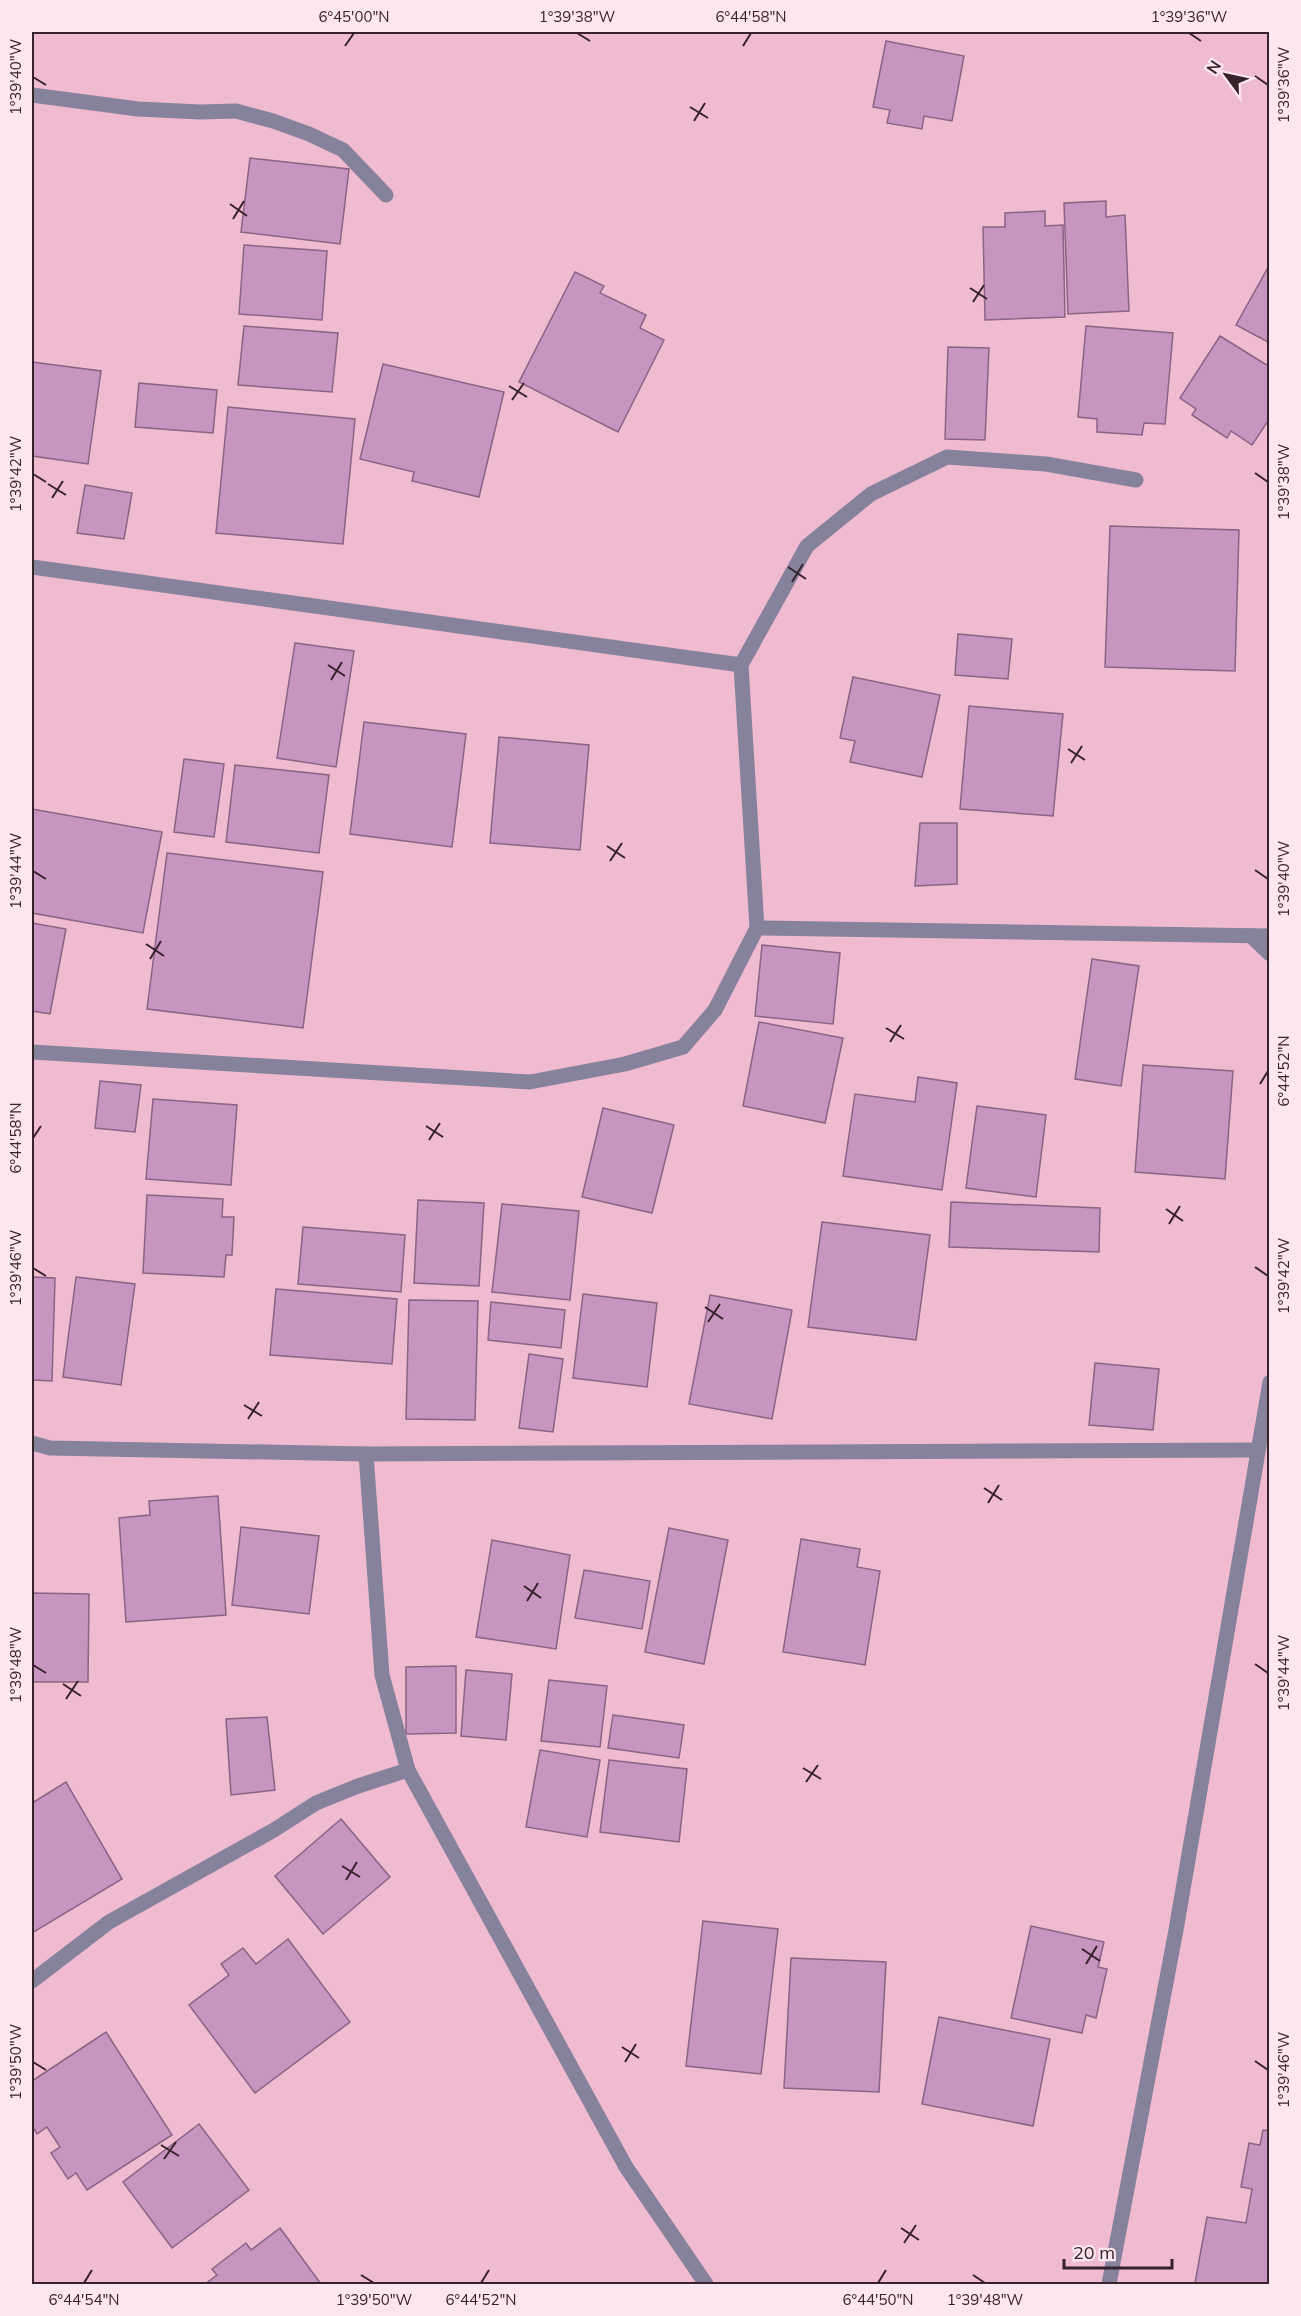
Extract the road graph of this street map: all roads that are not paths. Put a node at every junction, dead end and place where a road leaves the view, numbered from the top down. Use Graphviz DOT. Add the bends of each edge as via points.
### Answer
graph roads {
  1 [pos="32,95"];
  2 [pos="386,195"];
  3 [pos="1136,480"];
  4 [pos="32,567"];
  5 [pos="741,665"];
  6 [pos="757,928"];
  7 [pos="1251,936"];
  8 [pos="1269,936"];
  9 [pos="1269,954"];
  10 [pos="32,1052"];
  11 [pos="1269,1382"];
  12 [pos="32,1443"];
  13 [pos="1257,1450"];
  14 [pos="366,1454"];
  15 [pos="408,1770"];
  16 [pos="32,1981"];
  17 [pos="706,2284"];
  18 [pos="1109,2284"];
  1 -- 2 [label="street" via="138,109 236,111 273,121 343,150"];
  3 -- 5 [label="street" via="1046,464 947,457 871,494 807,546"];
  4 -- 5 [label="street"];
  5 -- 6 [label="street"];
  6 -- 7 [label="street"];
  6 -- 10 [label="street" via="715,1010 683,1047 624,1065 530,1082"];
  7 -- 8 [label="street"];
  7 -- 9 [label="street"];
  11 -- 13 [label="street"];
  12 -- 14 [label="street" via="50,1448"];
  13 -- 14 [label="street"];
  13 -- 18 [label="street" via="1176,1930"];
  14 -- 15 [label="street" via="382,1675"];
  15 -- 16 [label="street" via="316,1803 109,1922"];
  15 -- 17 [label="street" via="626,2167"];
}
